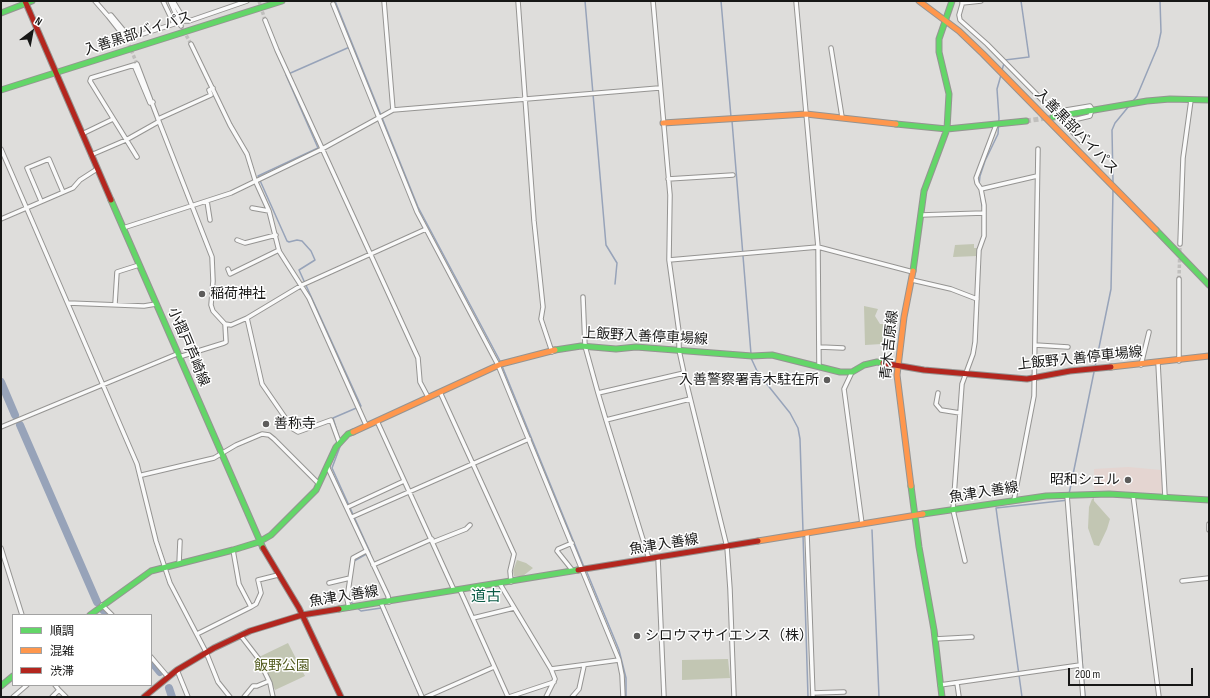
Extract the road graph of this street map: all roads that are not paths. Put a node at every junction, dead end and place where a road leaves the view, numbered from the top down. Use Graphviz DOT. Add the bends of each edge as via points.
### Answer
graph roads {
  1 [pos="32,1"];
  2 [pos="95,1"];
  3 [pos="163,1"];
  4 [pos="170,1"];
  5 [pos="173,1"];
  6 [pos="247,1"];
  7 [pos="282,1"];
  8 [pos="384,1"];
  9 [pos="518,1"];
  10 [pos="653,1"];
  11 [pos="796,1"];
  12 [pos="919,1"];
  13 [pos="952,1"];
  14 [pos="981,1"];
  15 [pos="25,2"];
  16 [pos="962,2"];
  17 [pos="333,4"];
  18 [pos="1,13"];
  19 [pos="108,16"];
  20 [pos="265,20"];
  21 [pos="946,21"];
  22 [pos="181,26"];
  23 [pos="127,40"];
  24 [pos="191,44"];
  25 [pos="831,48"];
  26 [pos="137,64"];
  27 [pos="56,73"];
  28 [pos="213,88"];
  29 [pos="659,88"];
  30 [pos="1,90"];
  31 [pos="526,99"];
  32 [pos="1190,100"];
  33 [pos="1209,100"];
  34 [pos="153,102"];
  35 [pos="1092,109"];
  36 [pos="393,110"];
  37 [pos="806,114"];
  38 [pos="842,117"];
  39 [pos="1053,117"];
  40 [pos="378,118"];
  41 [pos="113,119"];
  42 [pos="158,120"];
  43 [pos="1026,121"];
  44 [pos="663,123"];
  45 [pos="996,125"];
  46 [pos="947,129"];
  47 [pos="82,134"];
  48 [pos="126,140"];
  49 [pos="1082,142"];
  50 [pos="1,149"];
  51 [pos="322,149"];
  52 [pos="1038,150"];
  53 [pos="91,155"];
  54 [pos="137,157"];
  55 [pos="97,170"];
  56 [pos="733,175"];
  57 [pos="1037,176"];
  58 [pos="668,179"];
  59 [pos="255,180"];
  60 [pos="981,189"];
  61 [pos="63,192"];
  62 [pos="41,201"];
  63 [pos="207,201"];
  64 [pos="192,205"];
  65 [pos="27,207"];
  66 [pos="252,208"];
  67 [pos="269,211"];
  68 [pos="984,213"];
  69 [pos="921,215"];
  70 [pos="1,218"];
  71 [pos="210,220"];
  72 [pos="123,228"];
  73 [pos="426,229"];
  74 [pos="276,235"];
  75 [pos="237,240"];
  76 [pos="1180,244"];
  77 [pos="818,247"];
  78 [pos="279,250"];
  79 [pos="370,255"];
  80 [pos="669,260"];
  81 [pos="139,264"];
  82 [pos="228,269"];
  83 [pos="913,272"];
  84 [pos="1179,279"];
  85 [pos="912,280"];
  86 [pos="302,285"];
  87 [pos="1209,285"];
  88 [pos="583,297"];
  89 [pos="977,299"];
  90 [pos="68,303"];
  91 [pos="115,304"];
  92 [pos="156,304"];
  93 [pos="247,318"];
  94 [pos="226,324"];
  95 [pos="1149,332"];
  96 [pos="1035,345"];
  97 [pos="584,346"];
  98 [pos="820,347"];
  99 [pos="1068,347"];
  100 [pos="843,348"];
  101 [pos="679,350"];
  102 [pos="552,352"];
  103 [pos="178,356"];
  104 [pos="1209,356"];
  105 [pos="1180,361"];
  106 [pos="1158,364"];
  107 [pos="498,365"];
  108 [pos="1141,365"];
  109 [pos="897,366"];
  110 [pos="819,367"];
  111 [pos="852,372"];
  112 [pos="684,373"];
  113 [pos="966,373"];
  114 [pos="1034,378"];
  115 [pos="103,384"];
  116 [pos="440,392"];
  117 [pos="938,392"];
  118 [pos="598,393"];
  119 [pos="428,397"];
  120 [pos="690,399"];
  121 [pos="960,413"];
  122 [pos="606,420"];
  123 [pos="377,421"];
  124 [pos="366,425"];
  125 [pos="1,427"];
  126 [pos="529,439"];
  127 [pos="339,442"];
  128 [pos="221,455"];
  129 [pos="473,463"];
  130 [pos="327,466"];
  131 [pos="142,475"];
  132 [pos="404,481"];
  133 [pos="319,484"];
  134 [pos="409,493"];
  135 [pos="1067,495"];
  136 [pos="1133,495"];
  137 [pos="1165,497"];
  138 [pos="1014,500"];
  139 [pos="1209,500"];
  140 [pos="348,507"];
  141 [pos="953,510"];
  142 [pos="915,515"];
  143 [pos="352,518"];
  144 [pos="862,524"];
  145 [pos="1209,524"];
  146 [pos="470,525"];
  147 [pos="1209,530"];
  148 [pos="807,534"];
  149 [pos="180,541"];
  150 [pos="432,541"];
  151 [pos="259,542"];
  152 [pos="572,543"];
  153 [pos="727,547"];
  154 [pos="1,548"];
  155 [pos="234,550"];
  156 [pos="366,552"];
  157 [pos="658,558"];
  158 [pos="649,559"];
  159 [pos="965,561"];
  160 [pos="179,564"];
  161 [pos="373,565"];
  162 [pos="164,567"];
  163 [pos="582,570"];
  164 [pos="573,571"];
  165 [pos="278,574"];
  166 [pos="350,578"];
  167 [pos="1209,578"];
  168 [pos="1182,581"];
  169 [pos="511,582"];
  170 [pos="329,583"];
  171 [pos="500,584"];
  172 [pos="457,590"];
  173 [pos="389,602"];
  174 [pos="381,603"];
  175 [pos="102,605"];
  176 [pos="251,607"];
  177 [pos="349,608"];
  178 [pos="514,608"];
  179 [pos="22,614"];
  180 [pos="91,614"];
  181 [pos="111,614"];
  182 [pos="302,615"];
  183 [pos="473,618"];
  184 [pos="197,634"];
  185 [pos="241,636"];
  186 [pos="972,637"];
  187 [pos="935,639"];
  188 [pos="206,652"];
  189 [pos="152,658"];
  190 [pos="619,660"];
  191 [pos="1080,665"];
  192 [pos="584,666"];
  193 [pos="494,667"];
  194 [pos="552,669"];
  195 [pos="178,670"];
  196 [pos="12,677"];
  197 [pos="168,677"];
  198 [pos="269,681"];
  199 [pos="554,682"];
  200 [pos="957,682"];
  201 [pos="940,685"];
  202 [pos="1,686"];
  203 [pos="26,686"];
  204 [pos="56,686"];
  205 [pos="59,690"];
  206 [pos="844,692"];
  207 [pos="813,695"];
  208 [pos="13,697"];
  209 [pos="52,697"];
  210 [pos="66,697"];
  211 [pos="144,697"];
  212 [pos="188,697"];
  213 [pos="230,697"];
  214 [pos="244,697"];
  215 [pos="273,697"];
  216 [pos="341,697"];
  217 [pos="422,697"];
  218 [pos="426,697"];
  219 [pos="508,697"];
  220 [pos="546,697"];
  221 [pos="572,697"];
  222 [pos="623,697"];
  223 [pos="664,697"];
  224 [pos="734,697"];
  225 [pos="942,697"];
  226 [pos="959,697"];
  227 [pos="1083,697"];
  228 [pos="1159,697"];
  1 -- 15 [label="main road"];
  2 -- 19 [label="street"];
  3 -- 19 [label="street" via="174,24 130,38 111,15"];
  4 -- 22 [label="street"];
  5 -- 6 [label="street" via="185,21"];
  7 -- 27 [label="main road, 入善黒部バイパス"];
  8 -- 36 [label="street"];
  9 -- 31 [label="street"];
  10 -- 29 [label="street"];
  11 -- 37 [label="street"];
  12 -- 21 [label="main road, 入善黒部バイパス"];
  13 -- 21 [label="main road, 青木吉原線"];
  14 -- 16 [label="street"];
  15 -- 18 [label="main road"];
  15 -- 27 [label="main road, 小摺戸芦崎線"];
  16 -- 35 [label="street" via="960,20 1054,112 1090,106"];
  17 -- 40 [label="street"];
  19 -- 23 [label="street"];
  20 -- 51 [label="street"];
  21 -- 46 [label="main road, 青木吉原線" via="939,39 949,94"];
  21 -- 87 [label="main road, 入善黒部バイパス" via="984,54"];
  24 -- 28 [label="street"];
  25 -- 38 [label="street"];
  26 -- 34 [label="street"];
  27 -- 30 [label="main road, 入善黒部バイパス"];
  27 -- 47 [label="main road, 小摺戸芦崎線"];
  28 -- 42 [label="street" via="209,90 211,95"];
  28 -- 59 [label="street" via="247,154"];
  29 -- 31 [label="street"];
  29 -- 44 [label="street"];
  31 -- 36 [label="street"];
  31 -- 102 [label="street" via="543,307 541,319"];
  32 -- 33 [label="main road"];
  32 -- 35 [label="main road" via="1147,101"];
  32 -- 76 [label="street" via="1183,158"];
  34 -- 41 [label="street" via="150,103 134,65 91,78 90,81"];
  34 -- 42 [label="street"];
  35 -- 39 [label="main road"];
  35 -- 49 [label="street" via="1090,116 1068,121 1067,126"];
  36 -- 40 [label="street"];
  37 -- 38 [label="main road"];
  37 -- 44 [label="main road"];
  37 -- 77 [label="street"];
  38 -- 46 [label="main road"];
  40 -- 51 [label="street"];
  40 -- 73 [label="street"];
  41 -- 47 [label="street"];
  41 -- 48 [label="street"];
  42 -- 48 [label="street"];
  42 -- 64 [label="street"];
  43 -- 45 [label="main road"];
  44 -- 58 [label="street"];
  45 -- 46 [label="main road"];
  45 -- 60 [label="street" via="976,178"];
  46 -- 69 [label="main road, 青木吉原線" via="924,191"];
  47 -- 53 [label="main road, 小摺戸芦崎線"];
  48 -- 53 [label="street"];
  48 -- 54 [label="street"];
  50 -- 65 [label="street"];
  51 -- 59 [label="street"];
  51 -- 79 [label="street"];
  52 -- 57 [label="street"];
  53 -- 55 [label="main road, 小摺戸芦崎線"];
  55 -- 61 [label="street"];
  55 -- 72 [label="main road, 小摺戸芦崎線"];
  56 -- 58 [label="street"];
  57 -- 60 [label="street"];
  57 -- 96 [label="street"];
  58 -- 80 [label="street"];
  59 -- 63 [label="street" via="231,193"];
  59 -- 67 [label="street"];
  60 -- 68 [label="street"];
  61 -- 62 [label="street"];
  61 -- 62 [label="street" via="49,159 27,168"];
  62 -- 65 [label="street"];
  63 -- 64 [label="street"];
  63 -- 71 [label="street"];
  64 -- 72 [label="street"];
  64 -- 94 [label="street" via="212,258 214,282 211,305 213,312"];
  65 -- 70 [label="street"];
  65 -- 90 [label="street"];
  66 -- 67 [label="street"];
  67 -- 74 [label="street"];
  68 -- 69 [label="street"];
  68 -- 89 [label="street"];
  69 -- 83 [label="main road, 青木吉原線"];
  72 -- 81 [label="main road, 小摺戸芦崎線"];
  73 -- 79 [label="street"];
  73 -- 107 [label="street"];
  74 -- 75 [label="street" via="245,243"];
  74 -- 78 [label="street"];
  77 -- 80 [label="street"];
  77 -- 83 [label="street"];
  77 -- 98 [label="street"];
  78 -- 82 [label="street" via="230,274"];
  78 -- 86 [label="street"];
  79 -- 86 [label="street"];
  79 -- 119 [label="street" via="418,358 420,382"];
  80 -- 101 [label="street"];
  81 -- 91 [label="street" via="116,272"];
  81 -- 92 [label="main road, 小摺戸芦崎線"];
  83 -- 85 [label="main road, 青木吉原線"];
  84 -- 105 [label="street"];
  85 -- 89 [label="street" via="951,289"];
  85 -- 109 [label="main road, 青木吉原線"];
  86 -- 93 [label="street"];
  86 -- 124 [label="street"];
  88 -- 97 [label="street"];
  89 -- 113 [label="street" via="975,342"];
  90 -- 91 [label="street"];
  90 -- 115 [label="street"];
  91 -- 92 [label="street"];
  92 -- 103 [label="main road, 小摺戸芦崎線"];
  93 -- 94 [label="street" via="231,325"];
  93 -- 127 [label="street" via="262,384 293,429 298,432 331,420"];
  94 -- 103 [label="street" via="224,344"];
  95 -- 108 [label="street"];
  96 -- 99 [label="street"];
  96 -- 114 [label="street"];
  97 -- 101 [label="main road, 上飯野入善停車場線"];
  97 -- 102 [label="main road, 上飯野入善停車場線"];
  97 -- 118 [label="street"];
  98 -- 100 [label="street"];
  98 -- 110 [label="street"];
  101 -- 110 [label="main road, 上飯野入善停車場線" via="752,356 772,355"];
  101 -- 112 [label="street"];
  102 -- 107 [label="main road, 上飯野入善停車場線"];
  103 -- 115 [label="street"];
  103 -- 128 [label="main road, 小摺戸芦崎線"];
  104 -- 105 [label="main road, 上飯野入善停車場線"];
  105 -- 106 [label="main road, 上飯野入善停車場線"];
  106 -- 108 [label="main road, 上飯野入善停車場線"];
  106 -- 137 [label="street"];
  107 -- 116 [label="main road, 上飯野入善停車場線"];
  107 -- 126 [label="street"];
  108 -- 114 [label="main road, 上飯野入善停車場線" via="1070,370"];
  109 -- 111 [label="main road, 上飯野入善停車場線" via="878,362 864,365"];
  109 -- 113 [label="main road, 上飯野入善停車場線"];
  109 -- 142 [label="main road, 青木吉原線"];
  110 -- 111 [label="main road, 上飯野入善停車場線"];
  111 -- 144 [label="street" via="844,389"];
  112 -- 118 [label="street"];
  112 -- 120 [label="street"];
  113 -- 114 [label="main road, 上飯野入善停車場線"];
  113 -- 121 [label="street" via="962,384"];
  114 -- 138 [label="street" via="1034,396"];
  115 -- 125 [label="street"];
  115 -- 131 [label="street"];
  116 -- 119 [label="main road, 上飯野入善停車場線"];
  116 -- 129 [label="street"];
  117 -- 121 [label="street" via="936,404 941,410"];
  118 -- 122 [label="street"];
  119 -- 123 [label="main road, 上飯野入善停車場線"];
  120 -- 122 [label="street"];
  120 -- 153 [label="street"];
  121 -- 141 [label="street"];
  122 -- 158 [label="street"];
  123 -- 124 [label="main road, 上飯野入善停車場線"];
  123 -- 132 [label="street"];
  124 -- 127 [label="main road, 上飯野入善停車場線"];
  126 -- 129 [label="street"];
  126 -- 152 [label="street"];
  127 -- 130 [label="main road, 上飯野入善停車場線"];
  128 -- 131 [label="street"];
  128 -- 133 [label="street" via="252,438 262,434 269,435"];
  128 -- 151 [label="main road, 小摺戸芦崎線"];
  129 -- 134 [label="street"];
  129 -- 169 [label="street" via="514,554 510,571"];
  130 -- 133 [label="main road, 上飯野入善停車場線"];
  130 -- 140 [label="street"];
  131 -- 162 [label="street"];
  132 -- 134 [label="street"];
  132 -- 140 [label="street"];
  133 -- 151 [label="main road, 上飯野入善停車場線" via="280,527"];
  134 -- 143 [label="street"];
  134 -- 150 [label="street"];
  135 -- 136 [label="main road, 魚津入善線"];
  135 -- 138 [label="main road, 魚津入善線"];
  135 -- 191 [label="street"];
  136 -- 137 [label="main road, 魚津入善線"];
  136 -- 228 [label="street"];
  137 -- 139 [label="main road, 魚津入善線"];
  138 -- 141 [label="main road, 魚津入善線"];
  140 -- 143 [label="street"];
  141 -- 142 [label="main road, 魚津入善線"];
  141 -- 159 [label="street"];
  142 -- 144 [label="main road, 魚津入善線"];
  142 -- 187 [label="main road, 青木吉原線"];
  143 -- 156 [label="street"];
  144 -- 148 [label="main road, 魚津入善線"];
  145 -- 147 [label="street"];
  146 -- 150 [label="street" via="466,529"];
  148 -- 153 [label="main road, 魚津入善線"];
  148 -- 207 [label="street"];
  149 -- 160 [label="street"];
  150 -- 161 [label="street"];
  150 -- 172 [label="street"];
  151 -- 155 [label="main road, 上飯野入善停車場線"];
  151 -- 165 [label="main road, 小摺戸芦崎線"];
  152 -- 163 [label="street"];
  152 -- 164 [label="street" via="557,551"];
  153 -- 157 [label="main road, 魚津入善線"];
  153 -- 224 [label="street"];
  154 -- 179 [label="street"];
  155 -- 160 [label="main road, 上飯野入善停車場線"];
  155 -- 176 [label="street" via="239,584"];
  156 -- 161 [label="street"];
  156 -- 166 [label="street" via="353,558"];
  157 -- 158 [label="main road, 魚津入善線"];
  157 -- 223 [label="street"];
  158 -- 163 [label="main road, 魚津入善線"];
  160 -- 162 [label="main road, 上飯野入善停車場線"];
  161 -- 173 [label="street"];
  162 -- 175 [label="main road, 上飯野入善停車場線" via="151,570"];
  162 -- 184 [label="street"];
  163 -- 164 [label="main road, 魚津入善線"];
  163 -- 190 [label="street"];
  164 -- 169 [label="main road, 魚津入善線"];
  165 -- 176 [label="street" via="258,580 261,593 256,604"];
  165 -- 182 [label="main road, 小摺戸芦崎線"];
  166 -- 170 [label="street"];
  166 -- 177 [label="street" via="347,599"];
  167 -- 168 [label="street"];
  169 -- 171 [label="main road, 魚津入善線"];
  171 -- 172 [label="main road, 魚津入善線"];
  171 -- 178 [label="street"];
  172 -- 173 [label="main road, 魚津入善線"];
  172 -- 183 [label="street"];
  173 -- 174 [label="main road, 魚津入善線"];
  174 -- 177 [label="main road, 魚津入善線"];
  174 -- 217 [label="street"];
  175 -- 180 [label="main road, 上飯野入善停車場線"];
  175 -- 181 [label="street"];
  176 -- 184 [label="street"];
  177 -- 182 [label="main road, 魚津入善線"];
  178 -- 183 [label="street"];
  178 -- 194 [label="street"];
  182 -- 185 [label="main road, 魚津入善線"];
  182 -- 216 [label="main road, 小摺戸芦崎線"];
  183 -- 193 [label="street"];
  184 -- 188 [label="street"];
  185 -- 188 [label="main road, 魚津入善線"];
  185 -- 198 [label="street" via="258,658"];
  186 -- 187 [label="street"];
  187 -- 201 [label="main road, 青木吉原線"];
  188 -- 195 [label="main road, 魚津入善線"];
  188 -- 213 [label="street" via="218,682"];
  189 -- 197 [label="street"];
  190 -- 192 [label="street"];
  190 -- 222 [label="street"];
  191 -- 200 [label="street"];
  191 -- 227 [label="street"];
  192 -- 194 [label="street"];
  192 -- 221 [label="street" via="579,689"];
  193 -- 218 [label="street"];
  193 -- 219 [label="street"];
  194 -- 199 [label="street"];
  195 -- 197 [label="main road, 魚津入善線"];
  195 -- 212 [label="street"];
  196 -- 202 [label="main road"];
  197 -- 211 [label="main road, 魚津入善線"];
  198 -- 214 [label="street" via="253,686"];
  198 -- 215 [label="street"];
  199 -- 219 [label="street"];
  199 -- 220 [label="street"];
  200 -- 201 [label="street"];
  200 -- 226 [label="street"];
  201 -- 225 [label="main road, 青木吉原線"];
  203 -- 208 [label="street"];
  204 -- 205 [label="street"];
  205 -- 209 [label="street"];
  205 -- 210 [label="street"];
  206 -- 207 [label="street"];
}
